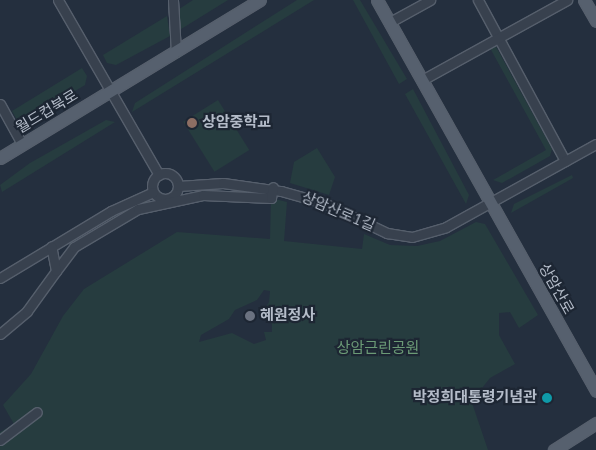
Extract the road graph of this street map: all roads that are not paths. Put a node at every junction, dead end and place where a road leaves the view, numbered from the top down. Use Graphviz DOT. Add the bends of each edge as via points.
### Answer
graph roads {
  1 [pos="58,0"];
  2 [pos="173,0"];
  3 [pos="260,0"];
  4 [pos="377,0"];
  5 [pos="430,0"];
  6 [pos="478,0"];
  7 [pos="567,0"];
  8 [pos="584,0"];
  9 [pos="596,21"];
  10 [pos="390,22"];
  11 [pos="499,38"];
  12 [pos="176,52"];
  13 [pos="422,80"];
  14 [pos="110,92"];
  15 [pos="0,104"];
  16 [pos="22,144"];
  17 [pos="596,144"];
  18 [pos="0,158"];
  19 [pos="565,161"];
  20 [pos="159,175"];
  21 [pos="178,186"];
  22 [pos="273,188"];
  23 [pos="154,192"];
  24 [pos="490,202"];
  25 [pos="51,246"];
  26 [pos="56,271"];
  27 [pos="0,278"];
  28 [pos="0,334"];
  29 [pos="596,391"];
  30 [pos="37,412"];
  31 [pos="596,423"];
  32 [pos="0,440"];
  33 [pos="554,450"];
  1 -- 14 [label="street"];
  2 -- 12 [label="street"];
  3 -- 12 [label="main road, 월드컵북로"];
  4 -- 10 [label="main road, 상암산로"];
  5 -- 10 [label="street"];
  6 -- 11 [label="street"];
  7 -- 11 [label="street"];
  8 -- 9 [label="main road"];
  10 -- 13 [label="main road, 상암산로"];
  11 -- 13 [label="street"];
  11 -- 19 [label="street"];
  12 -- 14 [label="main road, 월드컵북로"];
  13 -- 24 [label="main road, 상암산로"];
  14 -- 16 [label="main road, 월드컵북로"];
  14 -- 20 [label="street"];
  15 -- 16 [label="street"];
  16 -- 18 [label="main road, 월드컵북로"];
  17 -- 19 [label="street"];
  19 -- 24 [label="street"];
  20 -- 21 [label="street" via="172,175"];
  20 -- 23 [label="street"];
  21 -- 22 [label="street, 상암산로1길" via="223,183"];
  21 -- 23 [label="street, 상암산로1길" via="168,199"];
  22 -- 24 [label="street, 상암산로1길" via="324,203 387,233 412,237 436,232"];
  22 -- 26 [label="street" via="271,198 203,195 138,209 74,247"];
  23 -- 25 [label="street, 상암산로1길"];
  24 -- 29 [label="main road, 상암산로"];
  25 -- 26 [label="street"];
  25 -- 27 [label="street, 상암산로1길"];
  26 -- 28 [label="street" via="27,311"];
  30 -- 32 [label="street"];
  31 -- 33 [label="main road"];
}
